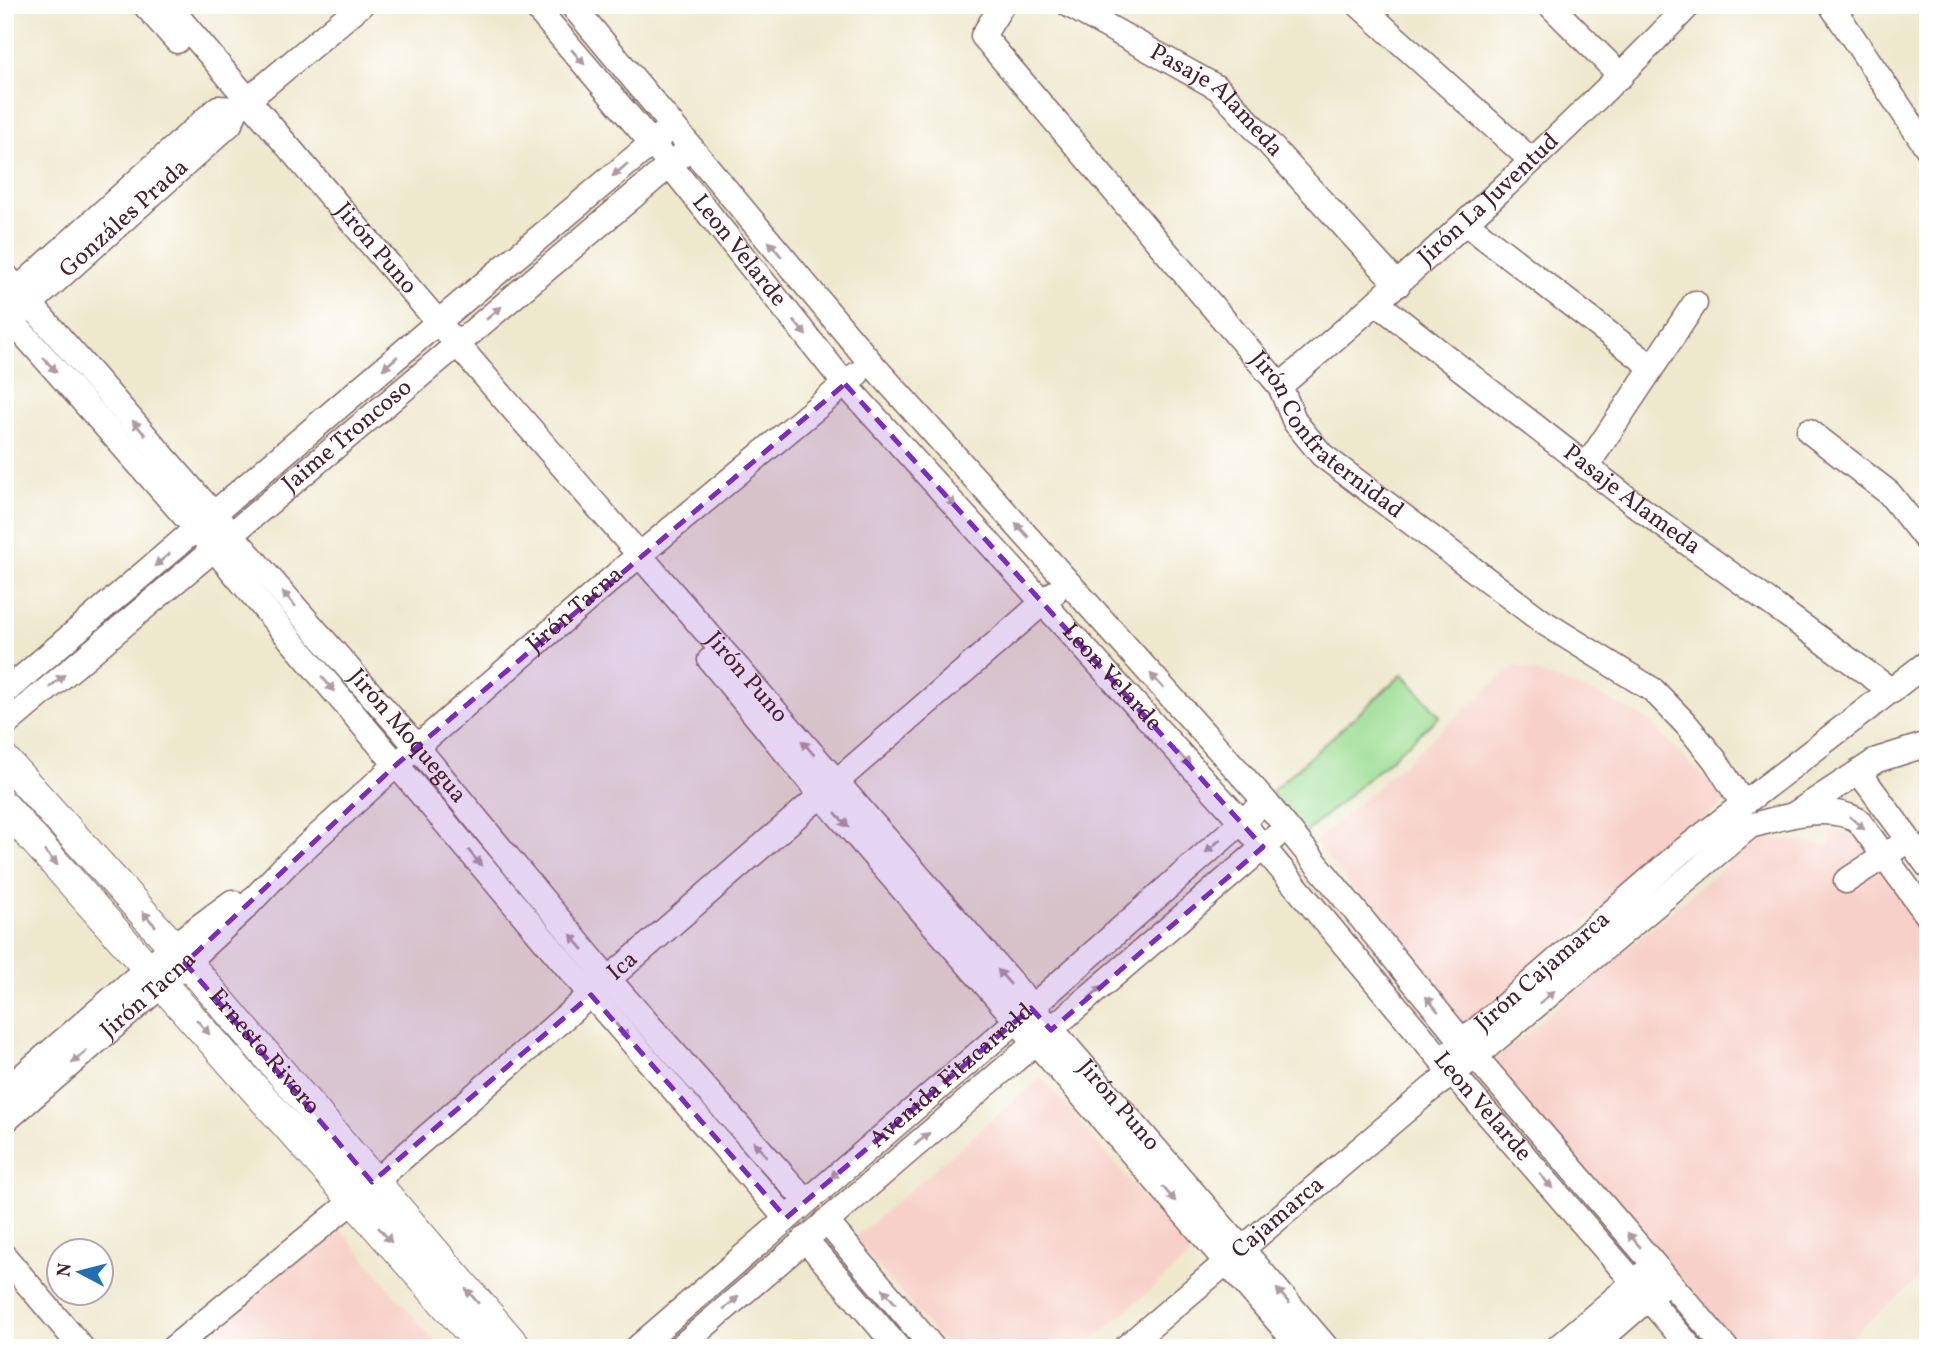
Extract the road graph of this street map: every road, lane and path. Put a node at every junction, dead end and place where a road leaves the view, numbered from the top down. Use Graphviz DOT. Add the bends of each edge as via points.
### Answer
graph roads {
  1 [pos="145,5"];
  2 [pos="168,5"];
  3 [pos="361,5"];
  4 [pos="534,5"];
  5 [pos="572,5"];
  6 [pos="1002,5"];
  7 [pos="1069,5"];
  8 [pos="1359,5"];
  9 [pos="1550,5"];
  10 [pos="1689,5"];
  11 [pos="1831,5"];
  12 [pos="1621,76"];
  13 [pos="242,104"];
  14 [pos="672,126"];
  15 [pos="652,144"];
  16 [pos="690,147"];
  17 [pos="1928,149"];
  18 [pos="1530,159"];
  19 [pos="670,165"];
  20 [pos="1467,225"];
  21 [pos="1398,285"];
  22 [pos="1377,303"];
  23 [pos="1695,303"];
  24 [pos="11,304"];
  25 [pos="430,328"];
  26 [pos="449,351"];
  27 [pos="871,363"];
  28 [pos="1652,367"];
  29 [pos="845,384"];
  30 [pos="1280,386"];
  31 [pos="1809,431"];
  32 [pos="1586,467"];
  33 [pos="214,532"];
  34 [pos="1928,542"];
  35 [pos="635,559"];
  36 [pos="1068,581"];
  37 [pos="1043,603"];
  38 [pos="310,624"];
  39 [pos="291,640"];
  40 [pos="1928,662"];
  41 [pos="1892,691"];
  42 [pos="5,692"];
  43 [pos="5,725"];
  44 [pos="1928,744"];
  45 [pos="417,747"];
  46 [pos="5,760"];
  47 [pos="397,764"];
  48 [pos="1858,772"];
  49 [pos="829,788"];
  50 [pos="1265,801"];
  51 [pos="5,807"];
  52 [pos="1746,815"];
  53 [pos="1793,815"];
  54 [pos="1241,821"];
  55 [pos="1286,827"];
  56 [pos="1909,840"];
  57 [pos="1263,847"];
  58 [pos="1885,856"];
  59 [pos="1928,866"];
  60 [pos="1846,881"];
  61 [pos="1637,891"];
  62 [pos="1928,916"];
  63 [pos="1641,919"];
  64 [pos="168,965"];
  65 [pos="600,988"];
  66 [pos="1023,1014"];
  67 [pos="1044,1036"];
  68 [pos="1469,1049"];
  69 [pos="1448,1068"];
  70 [pos="1431,1089"];
  71 [pos="5,1091"];
  72 [pos="5,1121"];
  73 [pos="363,1190"];
  74 [pos="805,1200"];
  75 [pos="786,1218"];
  76 [pos="825,1221"];
  77 [pos="804,1239"];
  78 [pos="1234,1254"];
  79 [pos="5,1257"];
  80 [pos="1667,1269"];
  81 [pos="1641,1291"];
  82 [pos="82,1348"];
  83 [pos="173,1348"];
  84 [pos="484,1348"];
  85 [pos="517,1348"];
  86 [pos="637,1348"];
  87 [pos="680,1348"];
  88 [pos="898,1348"];
  89 [pos="933,1348"];
  90 [pos="1125,1348"];
  91 [pos="1301,1348"];
  92 [pos="1327,1348"];
  93 [pos="1557,1348"];
  94 [pos="1591,1348"];
  95 [pos="1691,1348"];
  96 [pos="1726,1348"];
  1 -- 13 [label="street, Jirón Puno"];
  2 -- 13 [label="street, Jirón Puno"];
  3 -- 13 [label="street, Gonzáles Prada"];
  4 -- 15 [label="street, Leon Velarde, one-way"];
  5 -- 14 [label="street, Leon Velarde"];
  6 -- 30 [label="street, Jirón Confraternidad" via="983,37"];
  7 -- 21 [label="street, Pasaje Alameda" via="1218,88"];
  8 -- 18 [label="street"];
  9 -- 12 [label="street"];
  10 -- 12 [label="street, Jirón La Juventud"];
  11 -- 17 [label="street"];
  12 -- 18 [label="street, Jirón La Juventud"];
  13 -- 24 [label="street, Gonzáles Prada" via="230,124"];
  13 -- 25 [label="street, Jirón Puno"];
  14 -- 15 [label="street, Jaime Troncoso"];
  14 -- 16 [label="street, Leon Velarde"];
  15 -- 19 [label="street, Leon Velarde"];
  15 -- 25 [label="street, Jaime Troncoso, one-way"];
  16 -- 19 [label="street, Jaime Troncoso"];
  27 -- 16 [label="street, Leon Velarde, one-way"];
  18 -- 20 [label="street, Jirón La Juventud"];
  26 -- 19 [label="street, Jaime Troncoso, one-way"];
  19 -- 29 [label="street, Leon Velarde, one-way"];
  20 -- 21 [label="street, Jirón La Juventud"];
  20 -- 28 [label="street"];
  21 -- 22 [label="street, Jirón La Juventud"];
  22 -- 30 [label="street, Jirón La Juventud"];
  22 -- 32 [label="street, Pasaje Alameda"];
  23 -- 28 [label="street"];
  24 -- 33 [label="street, Jirón Moquegua"];
  25 -- 26 [label="street, Jirón Puno"];
  25 -- 33 [label="street, Jaime Troncoso, one-way"];
  26 -- 33 [label="street, Jaime Troncoso"];
  26 -- 35 [label="street, Jirón Puno"];
  27 -- 29 [label="street, Jirón Tacna"];
  36 -- 27 [label="street, Leon Velarde, one-way"];
  28 -- 32 [label="street"];
  29 -- 35 [label="street, Jirón Tacna"];
  29 -- 37 [label="street, Leon Velarde, one-way"];
  30 -- 52 [label="street, Jirón Confraternidad" via="1295,422 1322,455 1543,622 1653,690 1701,741"];
  31 -- 34 [label="street" via="1889,493"];
  32 -- 41 [label="street, Pasaje Alameda"];
  38 -- 33 [label="street, Jirón Moquegua, one-way"];
  33 -- 39 [label="street, Jirón Moquegua"];
  33 -- 42 [label="street, Jaime Troncoso, one-way"];
  43 -- 33 [label="street, Jaime Troncoso, one-way"];
  35 -- 45 [label="street, Jirón Tacna"];
  35 -- 49 [label="street, Jirón Puno"];
  36 -- 37 [label="street, Ica"];
  50 -- 36 [label="street, Leon Velarde, one-way"];
  37 -- 49 [label="street, Ica"];
  37 -- 54 [label="street, Leon Velarde, one-way"];
  38 -- 39 [label="street"];
  38 -- 45 [label="street, Jirón Moquegua"];
  39 -- 47 [label="street, Jirón Moquegua, one-way"];
  40 -- 41 [label="street, Jirón Cajamarca"];
  41 -- 52 [label="street, Jirón Cajamarca"];
  44 -- 48 [label="street" via="1877,760"];
  45 -- 47 [label="street, Jirón Tacna"];
  65 -- 45 [label="street, Jirón Moquegua, one-way"];
  64 -- 46 [label="main road, Ernesto Rivero, one-way"];
  47 -- 64 [label="street, Jirón Tacna" via="287,863 244,909"];
  47 -- 65 [label="street, Jirón Moquegua, one-way"];
  48 -- 53 [label="street"];
  48 -- 56 [label="street"];
  49 -- 65 [label="street, Ica"];
  49 -- 66 [label="street, Jirón Puno"];
  50 -- 54 [label="street, Avenida Fitzcarrald"];
  50 -- 55 [label="street, Leon Velarde"];
  51 -- 64 [label="main road, Ernesto Rivero, one-way"];
  52 -- 53 [label="street"];
  52 -- 61 [label="street, Jirón Cajamarca"];
  52 -- 63 [label="street, Jirón Cajamarca"];
  53 -- 58 [label="street, one-way" via="1848,814 1858,820"];
  54 -- 57 [label="street, Leon Velarde"];
  54 -- 66 [label="street, Avenida Fitzcarrald, one-way"];
  55 -- 57 [label="street, Avenida Fitzcarrald"];
  68 -- 55 [label="street, Leon Velarde, one-way"];
  56 -- 58 [label="street"];
  56 -- 59 [label="street"];
  67 -- 57 [label="street, Avenida Fitzcarrald, one-way"];
  57 -- 69 [label="street, Leon Velarde"];
  58 -- 60 [label="street"];
  58 -- 62 [label="street"];
  61 -- 63 [label="street"];
  61 -- 68 [label="street, Jirón Cajamarca"];
  68 -- 63 [label="street, Jirón Cajamarca, one-way"];
  64 -- 71 [label="street, Jirón Tacna"];
  64 -- 72 [label="street, Jirón Tacna, one-way"];
  64 -- 73 [label="main road, Ernesto Rivero"];
  65 -- 73 [label="street, Ica"];
  74 -- 65 [label="street, Jirón Moquegua, one-way"];
  65 -- 75 [label="street, Jirón Moquegua, one-way"];
  66 -- 67 [label="street, Jirón Puno"];
  66 -- 74 [label="street, Avenida Fitzcarrald, one-way"];
  76 -- 67 [label="street, Avenida Fitzcarrald, one-way"];
  67 -- 78 [label="street, Jirón Puno"];
  68 -- 69 [label="street, Jirón Cajamarca"];
  80 -- 68 [label="street, Leon Velarde, one-way"];
  69 -- 70 [label="street, Jirón Cajamarca"];
  69 -- 81 [label="street, Leon Velarde, one-way"];
  70 -- 78 [label="street, Cajamarca"];
  73 -- 83 [label="street, Ica"];
  73 -- 84 [label="main road, Ernesto Rivero, one-way"];
  85 -- 73 [label="main road, Ernesto Rivero, one-way"];
  74 -- 75 [label="street, Avenida Fitzcarrald"];
  75 -- 86 [label="street, Avenida Fitzcarrald"];
  76 -- 77 [label="street, Avenida Fitzcarrald"];
  89 -- 76 [label="street, one-way"];
  87 -- 77 [label="street, Avenida Fitzcarrald, one-way"];
  77 -- 88 [label="street"];
  78 -- 90 [label="street, Cajamarca"];
  78 -- 91 [label="street, Jirón Puno"];
  92 -- 78 [label="street, Jirón Puno, one-way"];
  79 -- 82 [label="street"];
  80 -- 81 [label="street"];
  80 -- 96 [label="street, Leon Velarde"];
  81 -- 93 [label="street"];
  81 -- 94 [label="street"];
  81 -- 95 [label="street, Leon Velarde"];
}
